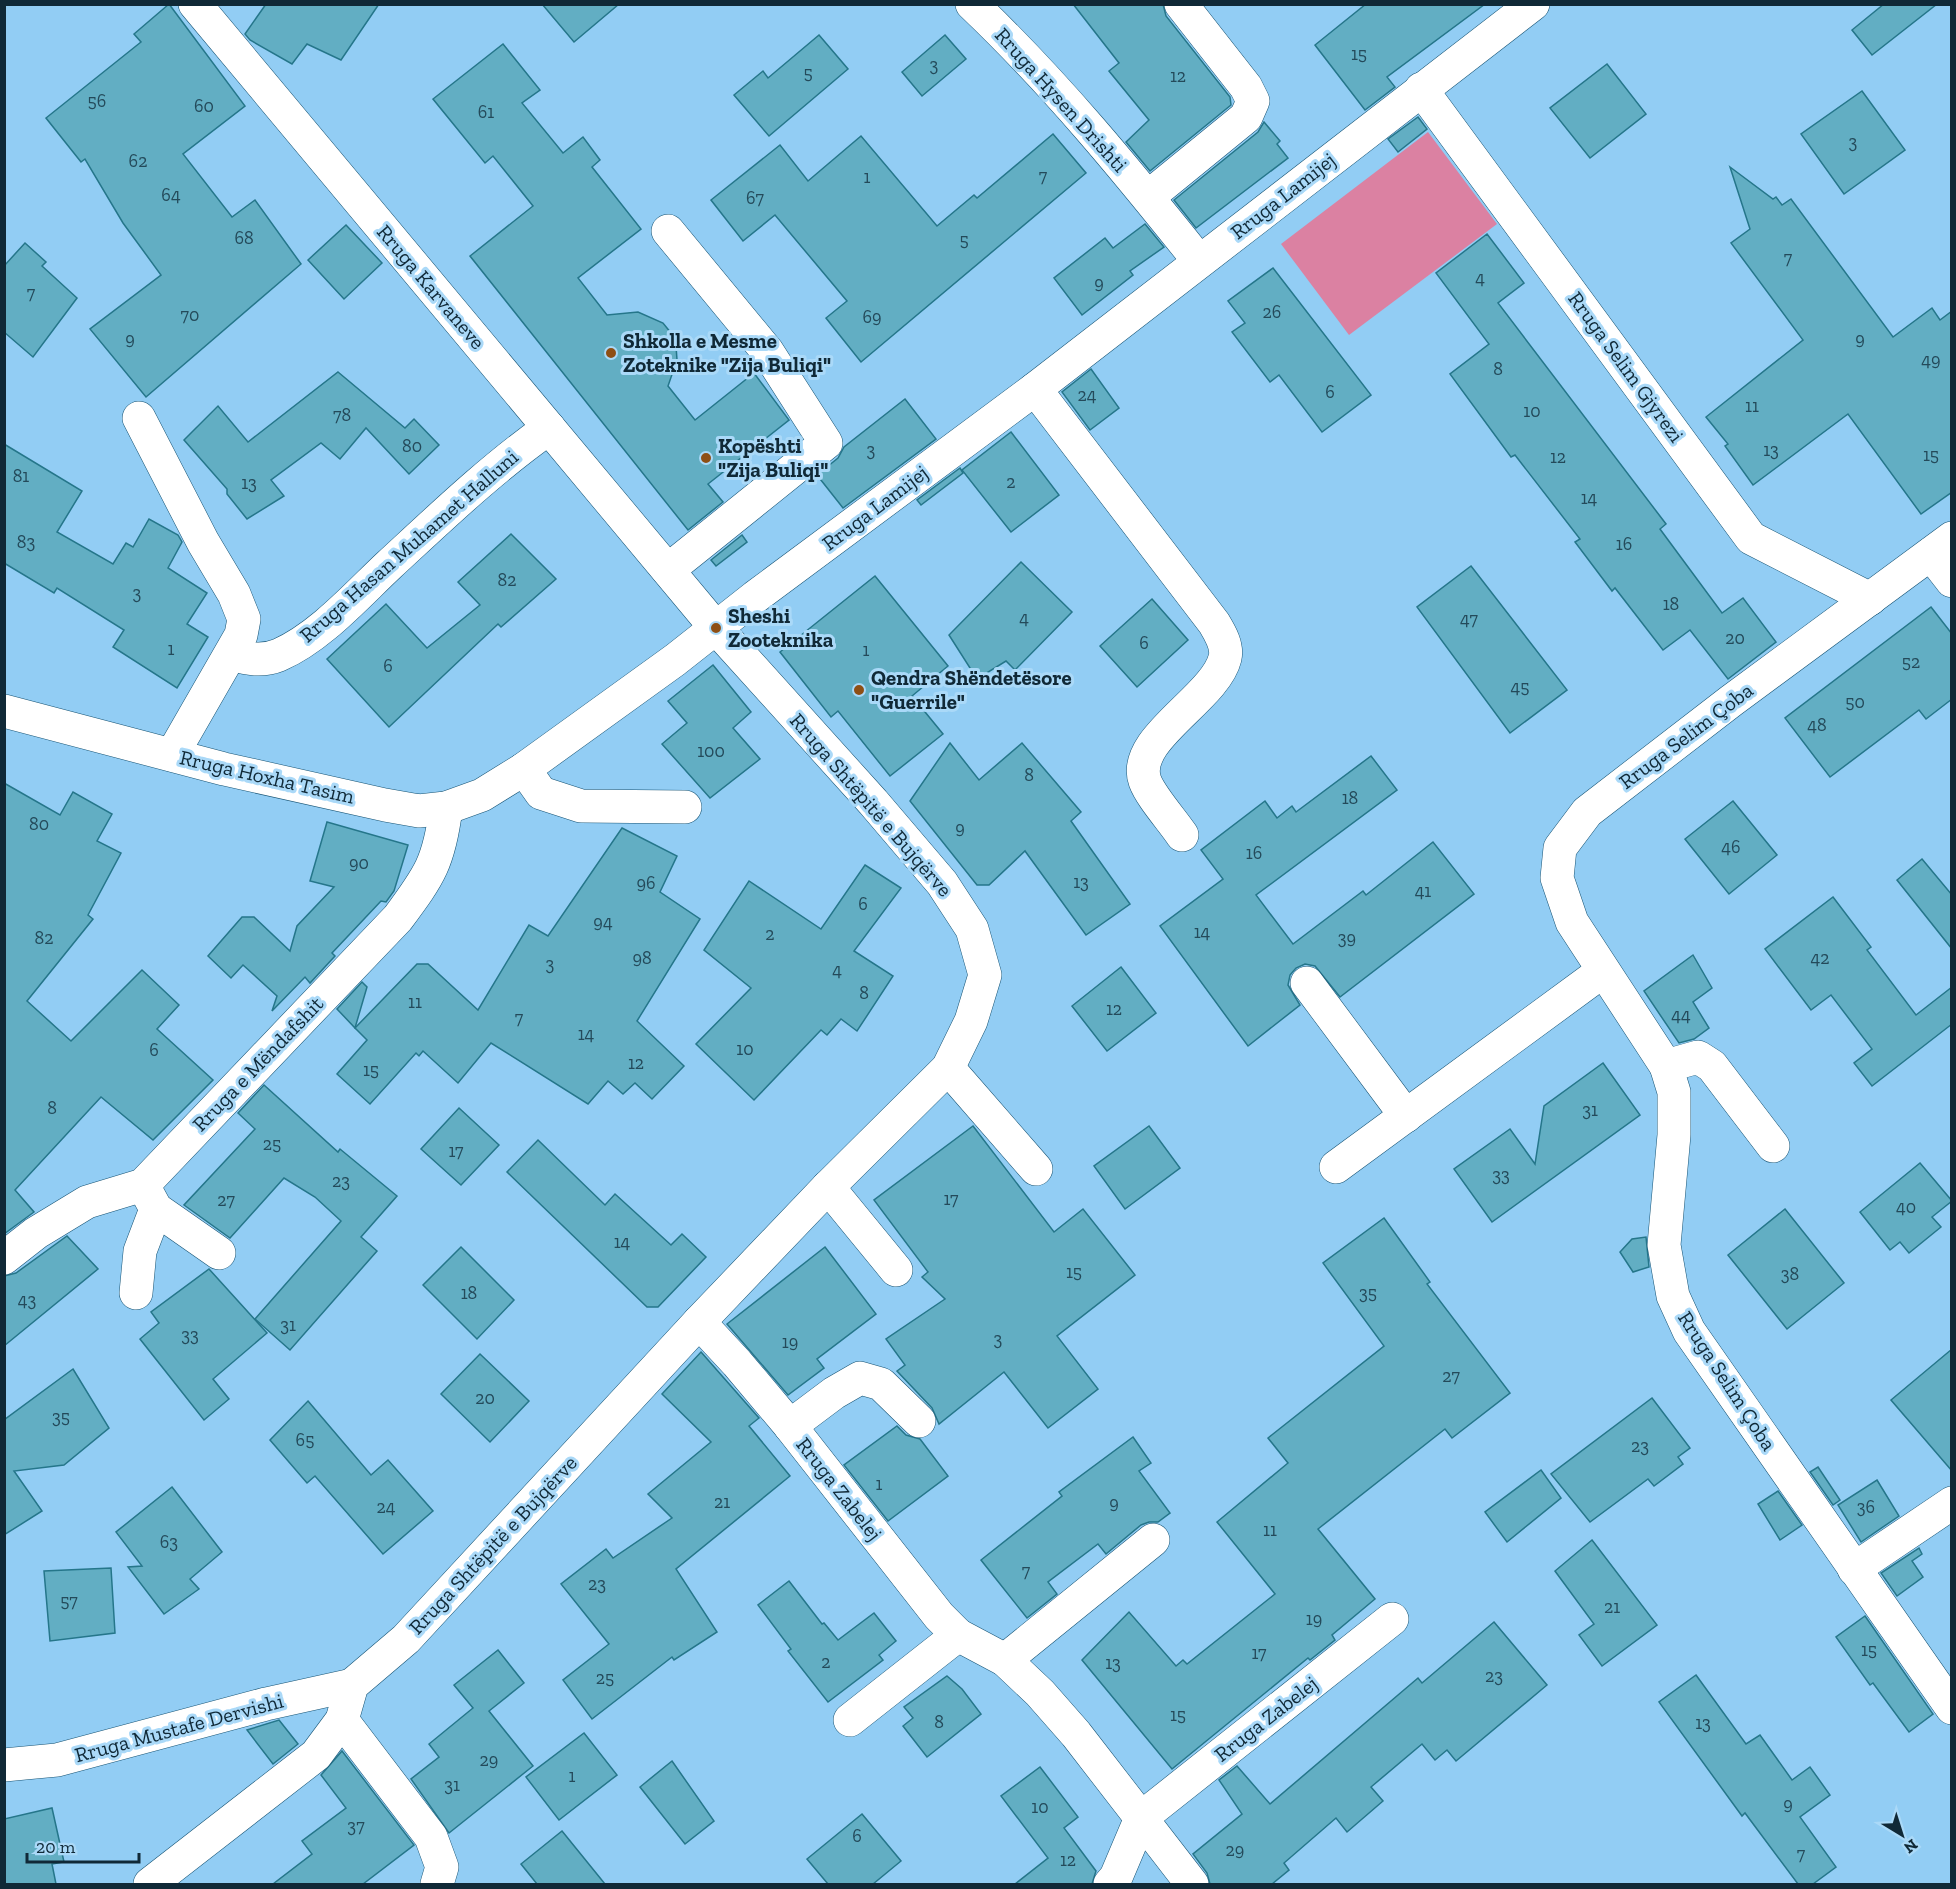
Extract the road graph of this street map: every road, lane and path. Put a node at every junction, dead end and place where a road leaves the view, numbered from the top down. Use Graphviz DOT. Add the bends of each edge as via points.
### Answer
graph roads {
  1 [pos="195,4"];
  2 [pos="972,4"];
  3 [pos="1181,4"];
  4 [pos="1533,4"];
  5 [pos="1421,89"];
  6 [pos="1148,197"];
  7 [pos="668,231"];
  8 [pos="1198,261"];
  9 [pos="1035,389"];
  10 [pos="139,418"];
  11 [pos="549,428"];
  12 [pos="1941,546"];
  13 [pos="668,570"];
  14 [pos="1952,581"];
  15 [pos="1870,599"];
  16 [pos="716,628"];
  17 [pos="231,654"];
  18 [pos="4,711"];
  19 [pos="172,754"];
  20 [pos="524,769"];
  21 [pos="685,807"];
  22 [pos="446,808"];
  23 [pos="1182,834"];
  24 [pos="1604,971"];
  25 [pos="1306,983"];
  26 [pos="1666,1066"];
  27 [pos="948,1068"];
  28 [pos="1406,1116"];
  29 [pos="1773,1146"];
  30 [pos="1336,1167"];
  31 [pos="1036,1169"];
  32 [pos="828,1187"];
  33 [pos="149,1197"];
  34 [pos="219,1253"];
  35 [pos="4,1258"];
  36 [pos="896,1270"];
  37 [pos="136,1293"];
  38 [pos="699,1322"];
  39 [pos="919,1421"];
  40 [pos="790,1426"];
  41 [pos="1952,1503"];
  42 [pos="1153,1540"];
  43 [pos="1854,1569"];
  44 [pos="1392,1619"];
  45 [pos="958,1635"];
  46 [pos="1005,1660"];
  47 [pos="352,1685"];
  48 [pos="1952,1708"];
  49 [pos="342,1720"];
  50 [pos="850,1720"];
  51 [pos="4,1765"];
  52 [pos="1141,1818"];
  53 [pos="150,1884"];
  54 [pos="437,1884"];
  55 [pos="1110,1884"];
  56 [pos="1192,1884"];
  1 -- 11 [label="street, Rruga Karvaneve"];
  2 -- 6 [label="street, Rruga Hysen Drishti" via="1082,117"];
  3 -- 6 [label="street" via="1246,87 1252,101 1246,117"];
  4 -- 5 [label="street, Rruga Lamijej"];
  5 -- 8 [label="street, Rruga Lamijej"];
  5 -- 15 [label="street, Rruga Selim Gjyrezi" via="1751,538"];
  6 -- 8 [label="street, Rruga Hysen Drishti"];
  7 -- 13 [label="street" via="767,351 826,443"];
  8 -- 9 [label="street, Rruga Lamijej"];
  9 -- 16 [label="street, Rruga Lamijej"];
  9 -- 23 [label="street" via="1223,639 1226,657 1217,675 1162,733 1143,761 1145,781"];
  10 -- 17 [label="street" via="244,618"];
  11 -- 13 [label="street, Rruga Karvaneve"];
  11 -- 17 [label="street, Rruga Hasan Muhamet Halluni" via="520,448 304,640 279,655 254,661"];
  12 -- 14 [label="street, Rruga Selim Çoba"];
  12 -- 15 [label="street, Rruga Selim Çoba"];
  13 -- 16 [label="street, Rruga Karvaneve"];
  15 -- 24 [label="street, Rruga Selim Çoba" via="1587,812 1560,848 1557,878 1572,922"];
  16 -- 20 [label="street, Rruga Hoxha Tasim"];
  16 -- 27 [label="street, Rruga Shtëpitë e Bujqërve" via="896,829 942,884 972,929 985,975"];
  17 -- 19 [label="street"];
  18 -- 19 [label="street, Rruga Hoxha Tasim"];
  19 -- 22 [label="street, Rruga Hoxha Tasim" via="385,805 419,811"];
  20 -- 21 [label="street" via="541,793 581,806"];
  20 -- 22 [label="street, Rruga Hoxha Tasim" via="482,795"];
  22 -- 33 [label="street, Rruga e Mëndafshit" via="441,844 429,876 398,918"];
  24 -- 26 [label="street, Rruga Selim Çoba"];
  24 -- 28 [label="street"];
  25 -- 28 [label="street"];
  26 -- 29 [label="street" via="1698,1057 1712,1066"];
  26 -- 43 [label="street, Rruga Selim Çoba" via="1674,1092 1674,1135 1664,1245 1673,1296 1689,1331"];
  27 -- 31 [label="street"];
  27 -- 32 [label="street, Rruga Shtëpitë e Bujqërve"];
  28 -- 30 [label="street"];
  32 -- 36 [label="street"];
  32 -- 38 [label="street, Rruga Shtëpitë e Bujqërve"];
  33 -- 34 [label="street"];
  33 -- 35 [label="street, Rruga e Mëndafshit" via="87,1202"];
  33 -- 37 [label="street"];
  38 -- 40 [label="street, Rruga Zabelej"];
  38 -- 47 [label="street, Rruga Shtëpitë e Bujqërve" via="406,1639"];
  39 -- 40 [label="street, Rruga Zabelej" via="881,1384 860,1378"];
  40 -- 45 [label="street, Rruga Zabelej" via="915,1587"];
  41 -- 43 [label="street"];
  42 -- 46 [label="street"];
  43 -- 48 [label="street, Rruga Selim Çoba"];
  44 -- 52 [label="street, Rruga Zabelej"];
  45 -- 46 [label="street, Rruga Zabelej"];
  45 -- 50 [label="street"];
  46 -- 52 [label="street, Rruga Zabelej" via="1076,1734"];
  47 -- 49 [label="street"];
  47 -- 51 [label="street, Rruga Mustafe Dervishi" via="57,1760"];
  49 -- 53 [label="street" via="316,1755"];
  49 -- 54 [label="street" via="431,1837 442,1867"];
  52 -- 55 [label="street, Rruga Zabelej"];
  52 -- 56 [label="street, Rruga Zabelej"];
}
